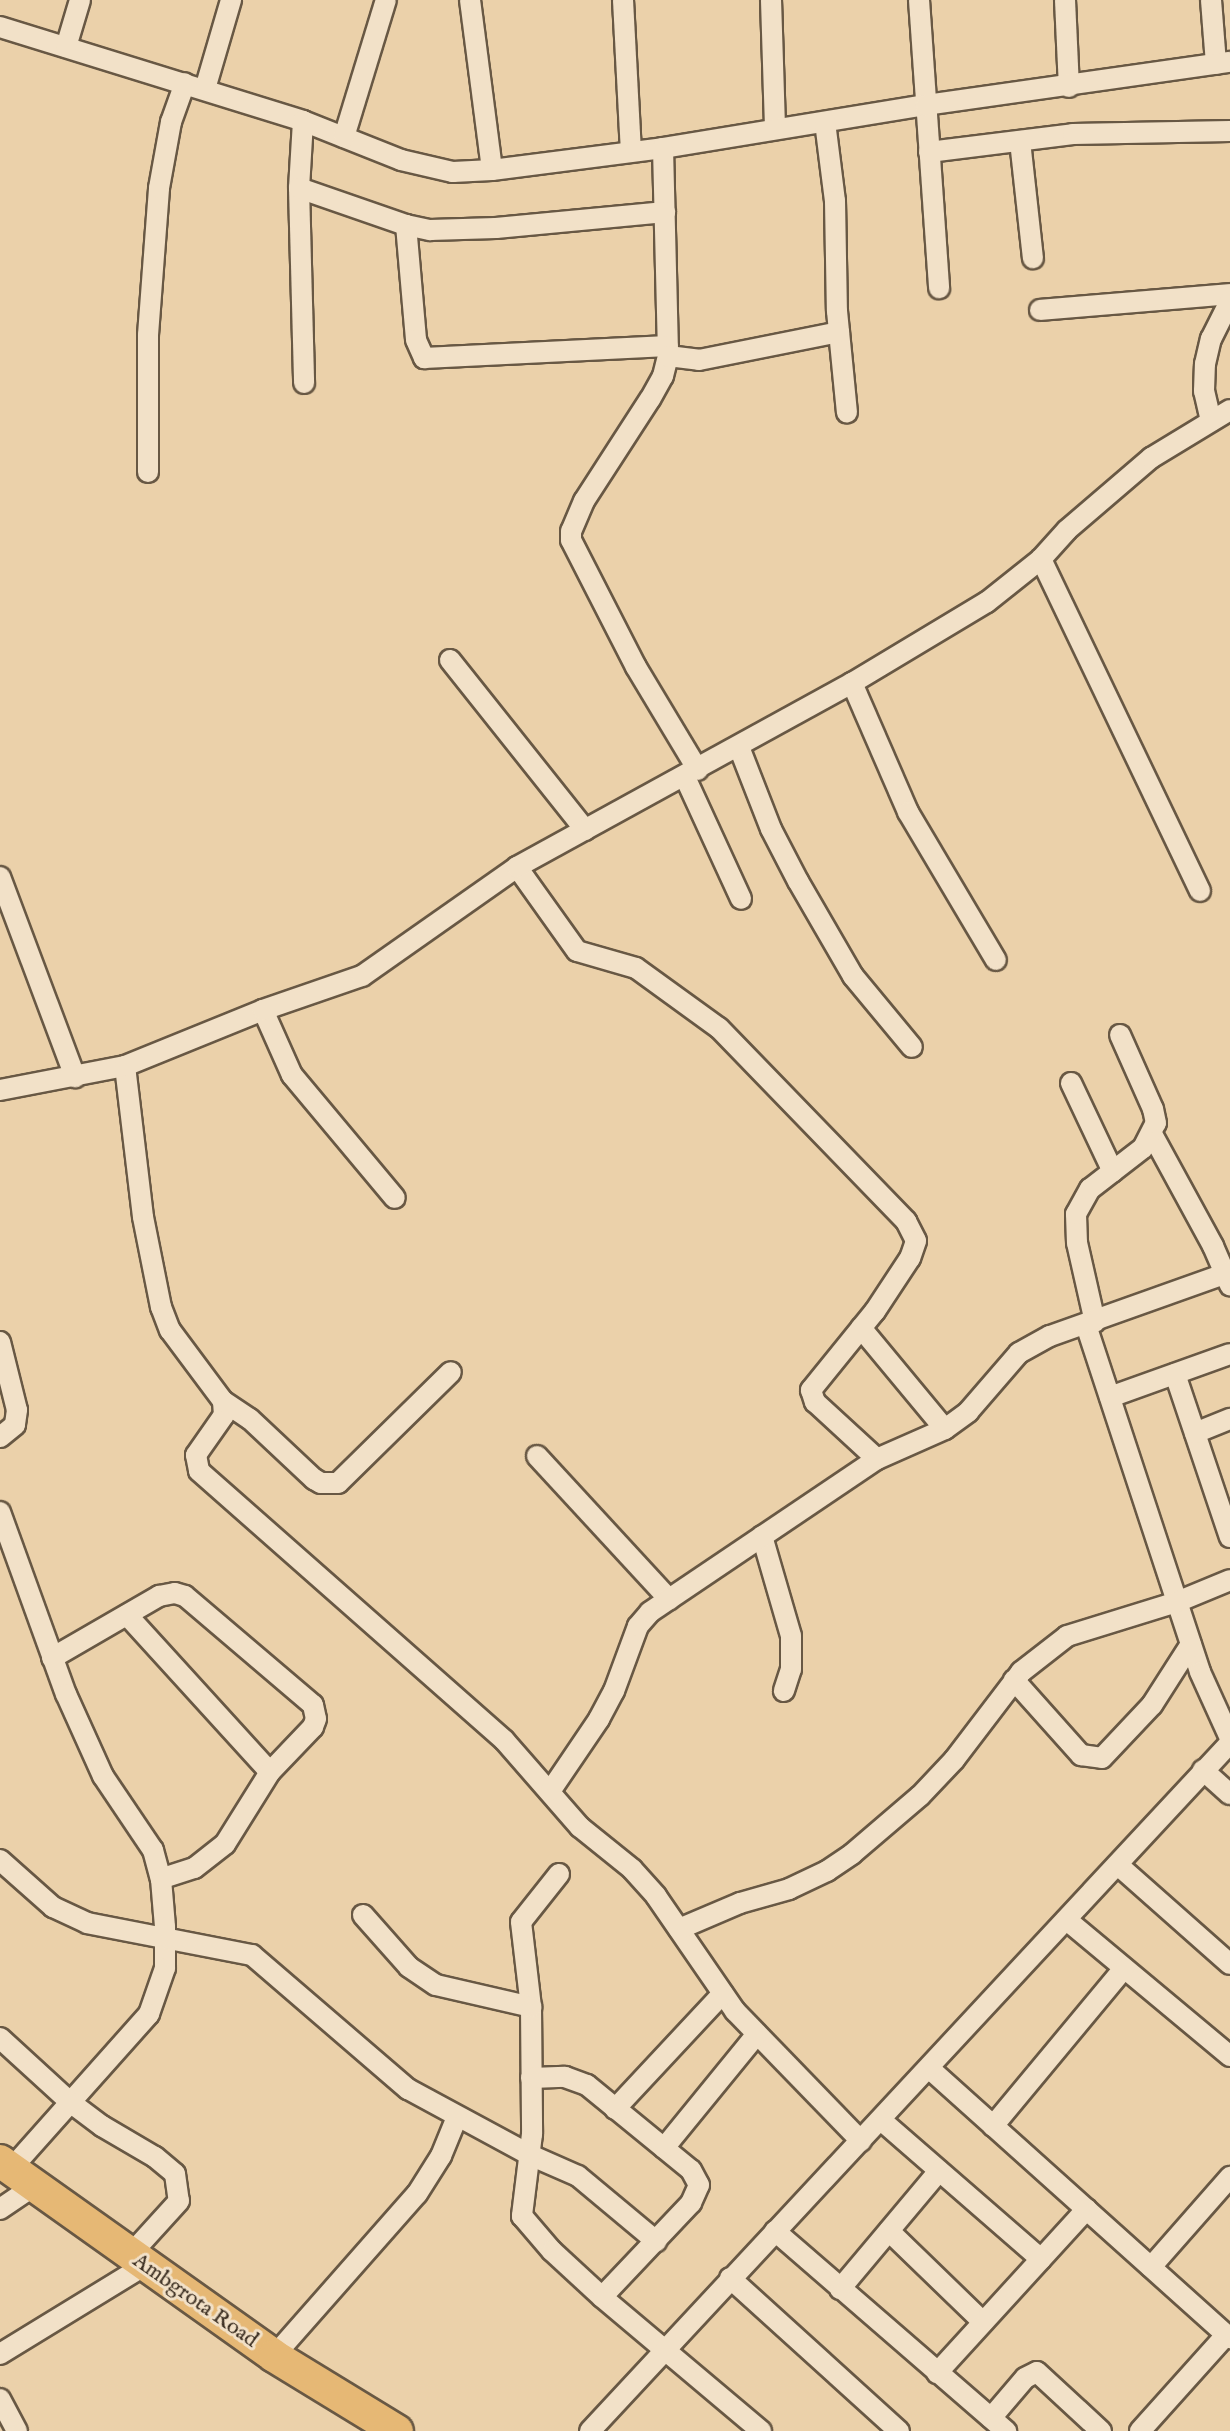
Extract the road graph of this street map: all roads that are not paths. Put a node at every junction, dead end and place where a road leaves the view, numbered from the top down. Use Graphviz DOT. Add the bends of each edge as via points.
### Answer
graph roads {
  1 [pos="80,0"];
  2 [pos="231,0"];
  3 [pos="386,0"];
  4 [pos="470,0"];
  5 [pos="623,0"];
  6 [pos="771,0"];
  7 [pos="919,0"];
  8 [pos="1065,0"];
  9 [pos="1211,0"];
  10 [pos="0,27"];
  11 [pos="66,47"];
  12 [pos="1223,63"];
  13 [pos="185,83"];
  14 [pos="1069,87"];
  15 [pos="205,89"];
  16 [pos="926,105"];
  17 [pos="303,121"];
  18 [pos="825,122"];
  19 [pos="775,129"];
  20 [pos="1230,131"];
  21 [pos="344,137"];
  22 [pos="1020,141"];
  23 [pos="663,148"];
  24 [pos="631,151"];
  25 [pos="929,152"];
  26 [pos="492,170"];
  27 [pos="299,178"];
  28 [pos="665,212"];
  29 [pos="406,225"];
  30 [pos="1033,258"];
  31 [pos="939,288"];
  32 [pos="1230,294"];
  33 [pos="1230,301"];
  34 [pos="1040,310"];
  35 [pos="839,332"];
  36 [pos="668,351"];
  37 [pos="304,383"];
  38 [pos="1230,410"];
  39 [pos="847,413"];
  40 [pos="1211,421"];
  41 [pos="148,472"];
  42 [pos="1041,559"];
  43 [pos="450,660"];
  44 [pos="852,683"];
  45 [pos="739,747"];
  46 [pos="691,774"];
  47 [pos="585,830"];
  48 [pos="517,867"];
  49 [pos="0,877"];
  50 [pos="1200,891"];
  51 [pos="741,899"];
  52 [pos="996,960"];
  53 [pos="263,1010"];
  54 [pos="1120,1035"];
  55 [pos="912,1047"];
  56 [pos="125,1066"];
  57 [pos="75,1077"];
  58 [pos="1071,1083"];
  59 [pos="0,1090"];
  60 [pos="1152,1134"];
  61 [pos="1113,1172"];
  62 [pos="395,1198"];
  63 [pos="1229,1277"];
  64 [pos="1090,1324"];
  65 [pos="861,1328"];
  66 [pos="0,1342"];
  67 [pos="1230,1354"];
  68 [pos="451,1372"];
  69 [pos="1175,1374"];
  70 [pos="1110,1397"];
  71 [pos="223,1401"];
  72 [pos="1230,1419"];
  73 [pos="945,1429"];
  74 [pos="1195,1433"];
  75 [pos="0,1437"];
  76 [pos="537,1456"];
  77 [pos="877,1459"];
  78 [pos="0,1512"];
  79 [pos="762,1536"];
  80 [pos="1230,1537"];
  81 [pos="1230,1580"];
  82 [pos="669,1599"];
  83 [pos="1177,1602"];
  84 [pos="127,1615"];
  85 [pos="1191,1644"];
  86 [pos="52,1658"];
  87 [pos="1014,1680"];
  88 [pos="784,1691"];
  89 [pos="1230,1740"];
  90 [pos="1203,1770"];
  91 [pos="270,1772"];
  92 [pos="551,1790"];
  93 [pos="1230,1794"];
  94 [pos="0,1860"];
  95 [pos="1118,1865"];
  96 [pos="559,1874"];
  97 [pos="161,1879"];
  98 [pos="363,1915"];
  99 [pos="1068,1921"];
  100 [pos="679,1929"];
  101 [pos="165,1938"];
  102 [pos="1230,1964"];
  103 [pos="1124,1968"];
  104 [pos="723,1993"];
  105 [pos="531,2007"];
  106 [pos="757,2034"];
  107 [pos="0,2038"];
  108 [pos="1230,2056"];
  109 [pos="930,2069"];
  110 [pos="531,2078"];
  111 [pos="70,2102"];
  112 [pos="615,2109"];
  113 [pos="457,2117"];
  114 [pos="881,2120"];
  115 [pos="993,2126"];
  116 [pos="861,2141"];
  117 [pos="664,2148"];
  118 [pos="530,2155"];
  119 [pos="939,2171"];
  120 [pos="15,2172"];
  121 [pos="1230,2177"];
  122 [pos="0,2209"];
  123 [pos="1087,2209"];
  124 [pos="775,2231"];
  125 [pos="889,2231"];
  126 [pos="656,2241"];
  127 [pos="1041,2259"];
  128 [pos="138,2260"];
  129 [pos="1151,2267"];
  130 [pos="730,2278"];
  131 [pos="840,2289"];
  132 [pos="602,2297"];
  133 [pos="983,2322"];
  134 [pos="1228,2336"];
  135 [pos="664,2347"];
  136 [pos="0,2354"];
  137 [pos="274,2356"];
  138 [pos="937,2373"];
  139 [pos="0,2399"];
  140 [pos="998,2425"];
  141 [pos="17,2431"];
  142 [pos="397,2431"];
  143 [pos="590,2431"];
  144 [pos="761,2431"];
  145 [pos="899,2431"];
  146 [pos="1101,2431"];
  147 [pos="1140,2431"];
  1 -- 11 [label="street"];
  2 -- 15 [label="street"];
  3 -- 21 [label="street"];
  4 -- 26 [label="street"];
  5 -- 24 [label="street"];
  6 -- 19 [label="street"];
  7 -- 16 [label="street"];
  8 -- 14 [label="street"];
  9 -- 12 [label="street"];
  10 -- 11 [label="street"];
  11 -- 13 [label="street"];
  12 -- 14 [label="street"];
  13 -- 15 [label="street"];
  13 -- 41 [label="street" via="169,130 159,188 148,335"];
  14 -- 16 [label="street"];
  15 -- 17 [label="street"];
  16 -- 18 [label="street"];
  16 -- 25 [label="street"];
  17 -- 21 [label="street"];
  17 -- 27 [label="street"];
  18 -- 19 [label="street"];
  18 -- 35 [label="street" via="835,201"];
  19 -- 23 [label="street"];
  20 -- 22 [label="street" via="1109,132"];
  21 -- 26 [label="street" via="427,168"];
  22 -- 25 [label="street"];
  22 -- 30 [label="street"];
  23 -- 24 [label="street"];
  23 -- 28 [label="street"];
  24 -- 26 [label="street"];
  25 -- 31 [label="street"];
  27 -- 29 [label="street"];
  27 -- 37 [label="street"];
  28 -- 29 [label="street" via="496,228 430,230"];
  28 -- 36 [label="street"];
  29 -- 36 [label="street" via="416,340 424,358"];
  32 -- 34 [label="street"];
  33 -- 40 [label="street" via="1205,364"];
  35 -- 36 [label="street" via="699,360"];
  35 -- 39 [label="street"];
  36 -- 46 [label="street" via="663,376 584,501 571,540"];
  38 -- 40 [label="street"];
  40 -- 42 [label="street" via="1110,490"];
  42 -- 44 [label="street" via="987,602"];
  42 -- 50 [label="street"];
  43 -- 47 [label="street"];
  44 -- 45 [label="street"];
  44 -- 52 [label="street" via="908,812"];
  45 -- 46 [label="street"];
  45 -- 55 [label="street" via="798,881 853,976"];
  46 -- 47 [label="street"];
  46 -- 51 [label="street"];
  47 -- 48 [label="street"];
  48 -- 53 [label="street" via="362,976"];
  48 -- 65 [label="street" via="577,951 636,968 719,1028 906,1221 914,1248"];
  49 -- 57 [label="street"];
  53 -- 56 [label="street"];
  53 -- 62 [label="street" via="292,1075"];
  54 -- 60 [label="street" via="1153,1109"];
  56 -- 57 [label="street"];
  56 -- 71 [label="street" via="143,1217 161,1307 170,1330"];
  57 -- 59 [label="street"];
  58 -- 61 [label="street"];
  60 -- 61 [label="street"];
  60 -- 63 [label="street"];
  61 -- 64 [label="street" via="1090,1189 1076,1214"];
  63 -- 64 [label="street"];
  64 -- 70 [label="street"];
  64 -- 73 [label="street" via="1050,1336 1019,1353 968,1412"];
  65 -- 73 [label="street"];
  65 -- 77 [label="street" via="815,1381 811,1396"];
  66 -- 75 [label="street" via="17,1418 10,1432"];
  67 -- 69 [label="street"];
  68 -- 71 [label="street" via="338,1483 314,1479"];
  69 -- 70 [label="street"];
  69 -- 74 [label="street"];
  70 -- 83 [label="street"];
  71 -- 92 [label="street" via="224,1415 196,1455 199,1471 456,1694"];
  72 -- 74 [label="street"];
  73 -- 77 [label="street"];
  74 -- 80 [label="street"];
  76 -- 82 [label="street"];
  77 -- 79 [label="street"];
  78 -- 86 [label="street"];
  79 -- 82 [label="street"];
  79 -- 88 [label="street" via="791,1636 791,1669"];
  81 -- 83 [label="street"];
  82 -- 92 [label="street" via="638,1626 614,1691"];
  83 -- 85 [label="street"];
  83 -- 87 [label="street" via="1067,1636"];
  84 -- 86 [label="street"];
  84 -- 91 [label="street"];
  84 -- 91 [label="street" via="166,1593 185,1596 307,1699 316,1712 313,1727"];
  85 -- 87 [label="street" via="1152,1705 1102,1758 1081,1755"];
  85 -- 89 [label="street"];
  86 -- 97 [label="street" via="103,1776 148,1841"];
  87 -- 100 [label="street" via="954,1760 852,1854 789,1889"];
  89 -- 90 [label="street"];
  90 -- 93 [label="street"];
  90 -- 95 [label="street"];
  91 -- 97 [label="street" via="211,1858"];
  92 -- 100 [label="street" via="580,1827 632,1869"];
  94 -- 101 [label="street" via="53,1907 87,1923"];
  95 -- 99 [label="street"];
  95 -- 102 [label="street"];
  96 -- 105 [label="street" via="521,1922"];
  97 -- 101 [label="street"];
  98 -- 105 [label="street" via="409,1967 436,1985"];
  99 -- 103 [label="street"];
  99 -- 109 [label="street"];
  100 -- 104 [label="street"];
  101 -- 111 [label="street" via="165,1968 149,2014"];
  101 -- 113 [label="street" via="252,1955 382,2071"];
  103 -- 108 [label="street"];
  103 -- 115 [label="street"];
  104 -- 106 [label="street"];
  104 -- 112 [label="street"];
  105 -- 110 [label="street"];
  106 -- 116 [label="street"];
  106 -- 117 [label="street"];
  107 -- 111 [label="street"];
  109 -- 114 [label="street"];
  109 -- 115 [label="street"];
  110 -- 112 [label="street" via="574,2079"];
  110 -- 118 [label="street"];
  111 -- 120 [label="street"];
  111 -- 128 [label="street" via="155,2157 179,2182 179,2201"];
  112 -- 117 [label="street"];
  113 -- 118 [label="street"];
  113 -- 137 [label="street" via="417,2194"];
  114 -- 116 [label="street"];
  114 -- 119 [label="street"];
  115 -- 123 [label="street"];
  116 -- 124 [label="street"];
  117 -- 126 [label="street" via="691,2170 699,2185 691,2203"];
  118 -- 126 [label="street" via="578,2176"];
  118 -- 132 [label="street" via="522,2216"];
  119 -- 125 [label="street"];
  119 -- 127 [label="street"];
  120 -- 122 [label="street"];
  120 -- 128 [label="main road, Ambgrota Road"];
  121 -- 129 [label="street"];
  123 -- 127 [label="street"];
  123 -- 129 [label="street"];
  124 -- 130 [label="street"];
  124 -- 131 [label="street"];
  125 -- 131 [label="street"];
  125 -- 133 [label="street"];
  126 -- 132 [label="street"];
  127 -- 133 [label="street"];
  128 -- 136 [label="street"];
  128 -- 137 [label="main road, Ambgrota Road"];
  129 -- 134 [label="street"];
  130 -- 135 [label="street"];
  130 -- 145 [label="street"];
  131 -- 138 [label="street"];
  132 -- 135 [label="street"];
  133 -- 138 [label="street"];
  134 -- 147 [label="street"];
  135 -- 143 [label="street"];
  135 -- 144 [label="street"];
  137 -- 142 [label="main road, Ambgrota Road"];
  138 -- 140 [label="street"];
  139 -- 141 [label="street"];
  140 -- 146 [label="street" via="1025,2378 1037,2372"];
}
